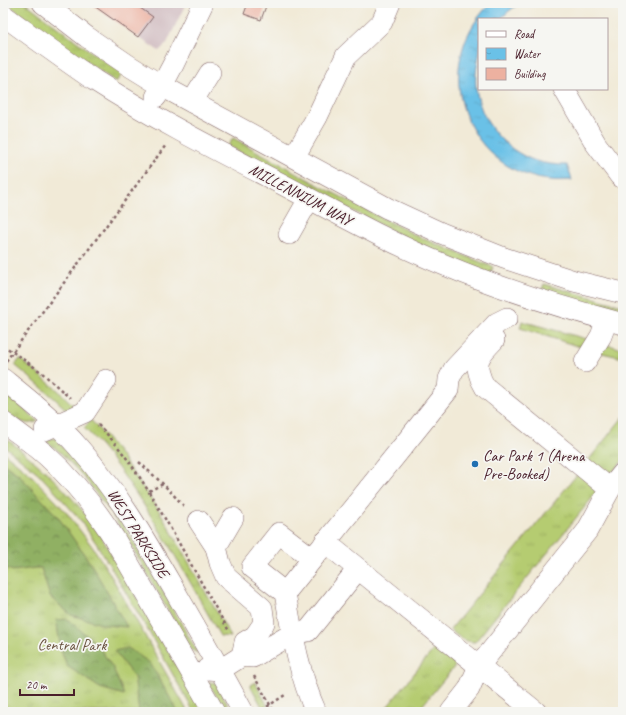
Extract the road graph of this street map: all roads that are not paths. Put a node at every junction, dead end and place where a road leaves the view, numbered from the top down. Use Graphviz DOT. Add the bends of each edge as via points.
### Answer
graph roads {
  1 [pos="43,3"];
  2 [pos="203,3"];
  3 [pos="390,3"];
  4 [pos="3,15"];
  5 [pos="210,73"];
  6 [pos="162,86"];
  7 [pos="565,90"];
  8 [pos="192,102"];
  9 [pos="148,112"];
  10 [pos="294,157"];
  11 [pos="623,178"];
  12 [pos="309,199"];
  13 [pos="289,234"];
  14 [pos="523,264"];
  15 [pos="513,292"];
  16 [pos="623,293"];
  17 [pos="507,318"];
  18 [pos="615,322"];
  19 [pos="585,362"];
  20 [pos="3,378"];
  21 [pos="106,380"];
  22 [pos="3,422"];
  23 [pos="57,425"];
  24 [pos="26,438"];
  25 [pos="616,481"];
  26 [pos="233,518"];
  27 [pos="199,521"];
  28 [pos="325,542"];
  29 [pos="216,547"];
  30 [pos="312,558"];
  31 [pos="358,569"];
  32 [pos="285,592"];
  33 [pos="292,634"];
  34 [pos="242,656"];
  35 [pos="479,666"];
  36 [pos="189,668"];
  37 [pos="220,670"];
  38 [pos="214,712"];
  39 [pos="252,712"];
  40 [pos="316,712"];
  41 [pos="451,712"];
  42 [pos="536,712"];
  1 -- 6 [label="street, MILLENNIUM WAY" via="87,37"];
  2 -- 6 [label="street"];
  3 -- 10 [label="street" via="382,22 346,56 317,117"];
  4 -- 9 [label="street, MILLENNIUM WAY" via="94,79"];
  5 -- 8 [label="street"];
  6 -- 8 [label="street, MILLENNIUM WAY"];
  6 -- 9 [label="street"];
  7 -- 11 [label="street" via="596,144"];
  8 -- 10 [label="street, MILLENNIUM WAY"];
  9 -- 12 [label="street, MILLENNIUM WAY"];
  10 -- 14 [label="street, MILLENNIUM WAY" via="387,208 441,233"];
  12 -- 13 [label="street"];
  12 -- 15 [label="street, MILLENNIUM WAY" via="392,242"];
  14 -- 15 [label="street"];
  14 -- 16 [label="street, MILLENNIUM WAY" via="574,281"];
  15 -- 17 [label="street"];
  15 -- 18 [label="street, MILLENNIUM WAY"];
  17 -- 25 [label="street" via="506,326 478,362 478,371 485,387 566,453"];
  17 -- 28 [label="street" via="497,323 454,369 448,390"];
  18 -- 19 [label="street" via="601,336"];
  20 -- 23 [label="street, WEST PARKSIDE"];
  21 -- 23 [label="street" via="85,412"];
  22 -- 24 [label="street, WEST PARKSIDE"];
  23 -- 24 [label="street"];
  23 -- 37 [label="street, WEST PARKSIDE" via="98,470 123,505 146,540"];
  24 -- 36 [label="street, WEST PARKSIDE" via="48,456 98,513"];
  25 -- 35 [label="street" via="587,531"];
  26 -- 29 [label="street"];
  27 -- 29 [label="street"];
  28 -- 30 [label="street"];
  28 -- 31 [label="street"];
  29 -- 34 [label="street" via="226,577 262,608 264,623 255,636 244,642"];
  30 -- 32 [label="street"];
  30 -- 32 [label="street" via="280,533 275,538 252,567"];
  31 -- 33 [label="street" via="308,631"];
  31 -- 35 [label="street"];
  32 -- 33 [label="street"];
  33 -- 34 [label="street" via="253,657"];
  33 -- 40 [label="street"];
  34 -- 37 [label="street"];
  35 -- 41 [label="street" via="469,690"];
  35 -- 42 [label="street"];
  36 -- 37 [label="street"];
  36 -- 38 [label="street, WEST PARKSIDE"];
  37 -- 39 [label="street, WEST PARKSIDE"];
}
